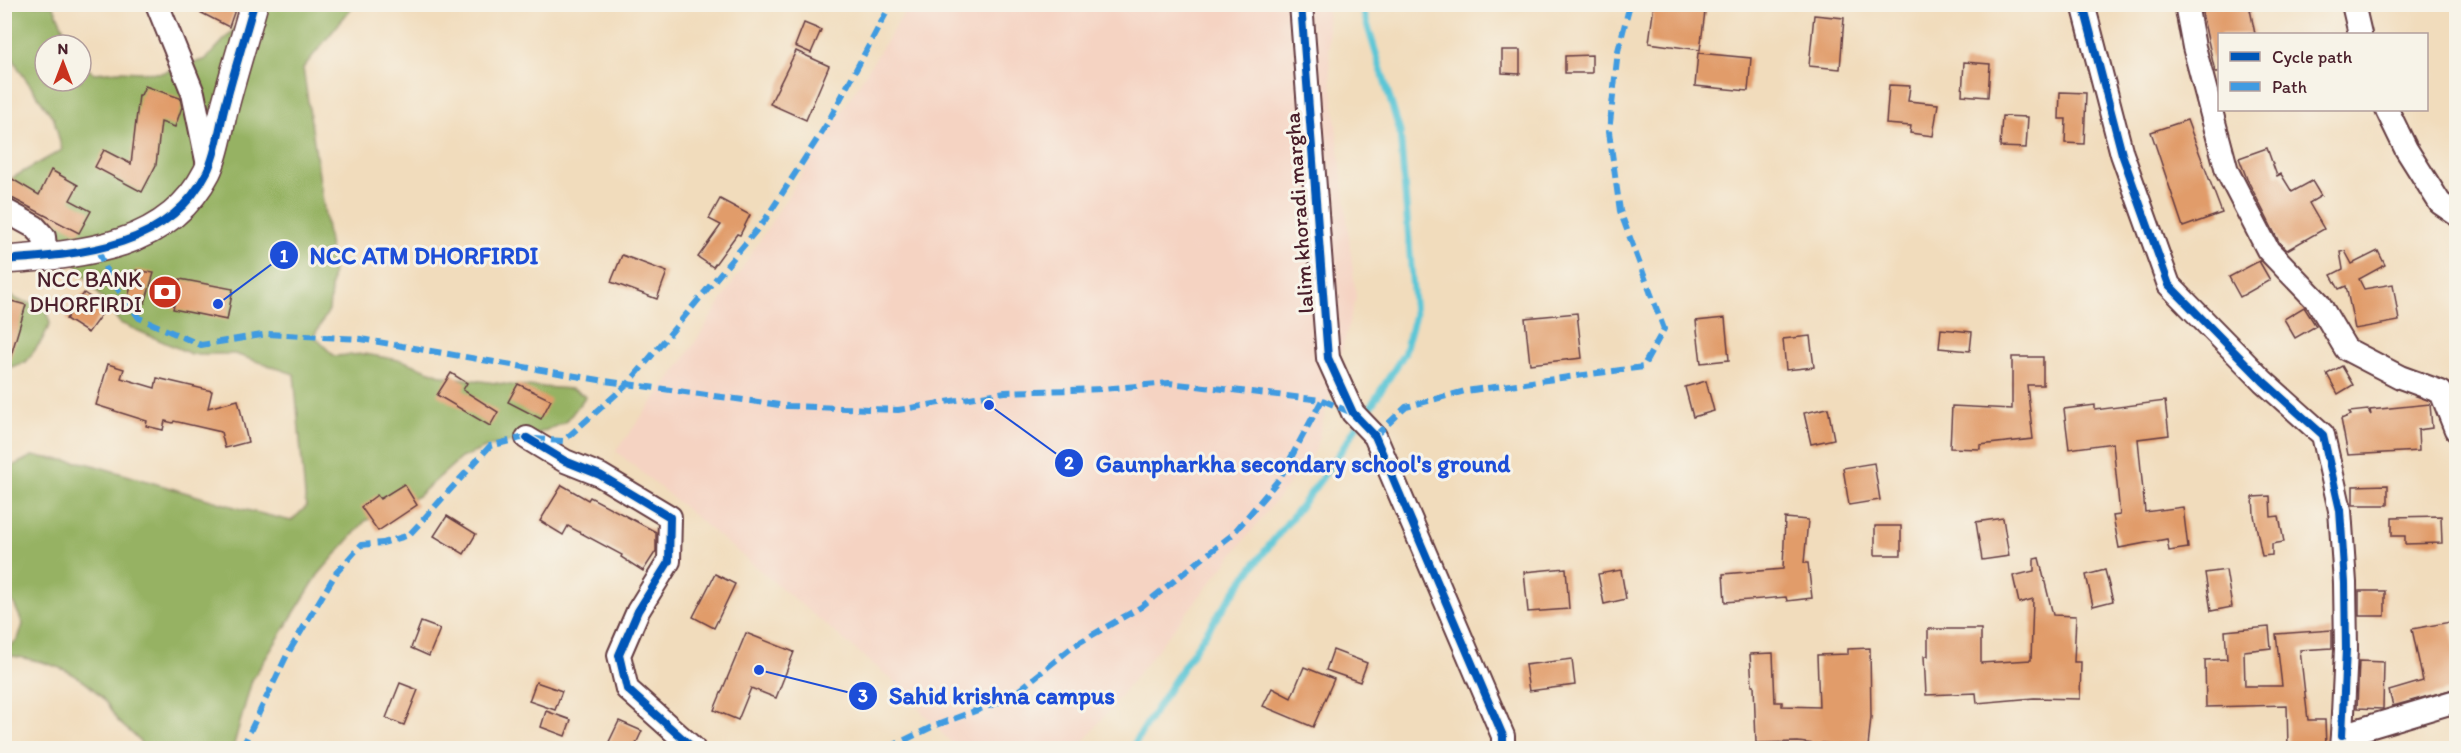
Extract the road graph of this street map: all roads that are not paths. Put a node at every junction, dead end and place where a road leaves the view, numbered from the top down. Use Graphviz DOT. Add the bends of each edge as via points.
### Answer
graph roads {
  1 [pos="157,4"];
  2 [pos="254,4"];
  3 [pos="1301,4"];
  4 [pos="2083,4"];
  5 [pos="2186,4"];
  6 [pos="2352,4"];
  7 [pos="2360,33"];
  8 [pos="2387,111"];
  9 [pos="209,170"];
  10 [pos="4,210"];
  11 [pos="2457,214"];
  12 [pos="39,257"];
  13 [pos="4,260"];
  14 [pos="2457,430"];
  15 [pos="527,438"];
  16 [pos="2457,701"];
  17 [pos="2342,742"];
  18 [pos="693,748"];
  19 [pos="1503,748"];
  1 -- 9 [label="street" via="194,93"];
  2 -- 9 [label="street"];
  3 -- 19 [label="street, lalim khoradi margha" via="1328,358 1353,413 1375,436 1503,736"];
  4 -- 17 [label="street" via="2122,154 2169,285 2263,381 2323,435 2340,510 2345,583"];
  5 -- 14 [label="street" via="2226,171 2268,250 2318,302 2346,350 2441,392"];
  6 -- 7 [label="street"];
  8 -- 11 [label="street" via="2440,203"];
  9 -- 12 [label="street" via="192,198 153,230 98,250"];
  10 -- 12 [label="street" via="44,237"];
  12 -- 13 [label="street"];
  15 -- 18 [label="street" via="670,517 669,561 638,611 618,655 627,689"];
  16 -- 17 [label="street"];
}
